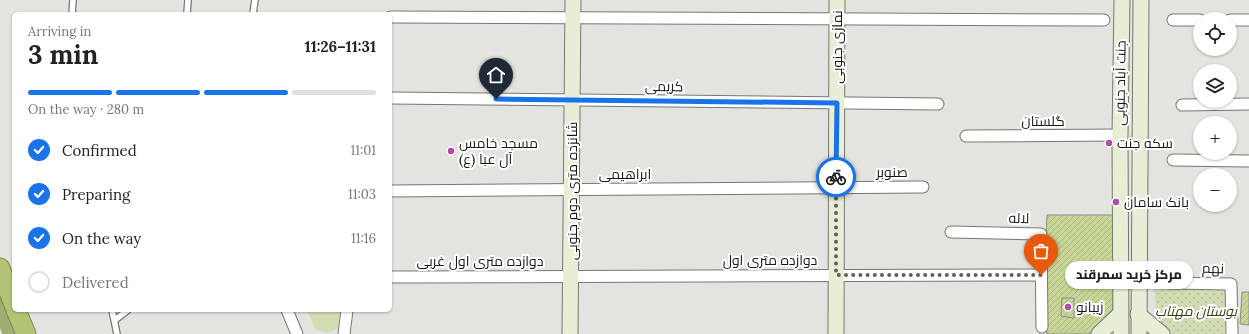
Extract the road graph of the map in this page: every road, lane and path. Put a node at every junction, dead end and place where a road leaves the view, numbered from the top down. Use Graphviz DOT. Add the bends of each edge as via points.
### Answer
graph roads {
  1 [pos="73,0"];
  2 [pos="188,0"];
  3 [pos="254,0"];
  4 [pos="573,0"];
  5 [pos="837,0"];
  6 [pos="1122,0"];
  7 [pos="1141,0"];
  8 [pos="72,12"];
  9 [pos="186,12"];
  10 [pos="253,12"];
  11 [pos="392,17"];
  12 [pos="573,18"];
  13 [pos="837,19"];
  14 [pos="1104,20"];
  15 [pos="1173,20"];
  16 [pos="1193,20"];
  17 [pos="1237,20"];
  18 [pos="1249,20"];
  19 [pos="392,98"];
  20 [pos="572,100"];
  21 [pos="837,103"];
  22 [pos="938,104"];
  23 [pos="1182,104"];
  24 [pos="1249,104"];
  25 [pos="1120,135"];
  26 [pos="966,136"];
  27 [pos="1173,160"];
  28 [pos="1249,161"];
  29 [pos="923,187"];
  30 [pos="836,188"];
  31 [pos="572,190"];
  32 [pos="392,191"];
  33 [pos="951,232"];
  34 [pos="0,268"];
  35 [pos="836,275"];
  36 [pos="1041,275"];
  37 [pos="571,276"];
  38 [pos="392,277"];
  39 [pos="1168,283"];
  40 [pos="12,300"];
  41 [pos="17,312"];
  42 [pos="113,312"];
  43 [pos="125,312"];
  44 [pos="288,312"];
  45 [pos="347,312"];
  46 [pos="1120,314"];
  47 [pos="1138,314"];
  48 [pos="115,320"];
  49 [pos="1042,327"];
  50 [pos="26,334"];
  51 [pos="118,334"];
  52 [pos="297,334"];
  53 [pos="344,334"];
  54 [pos="570,334"];
  55 [pos="836,334"];
  56 [pos="1099,334"];
  57 [pos="1121,334"];
  58 [pos="1139,334"];
  59 [pos="1162,334"];
  60 [pos="1232,334"];
  1 -- 8 [label="lane"];
  2 -- 9 [label="lane"];
  3 -- 10 [label="lane"];
  4 -- 12 [label="main road, شانزده متری دوم جنوبی"];
  5 -- 13 [label="main road, نمازی جنوبی"];
  6 -- 25 [label="main road, جنت آباد جنوبی"];
  7 -- 47 [label="main road, جنت آباد جنوبی"];
  11 -- 12 [label="street"];
  12 -- 13 [label="street"];
  12 -- 20 [label="main road, شانزده متری دوم جنوبی"];
  13 -- 14 [label="street"];
  13 -- 21 [label="main road, نمازی جنوبی"];
  15 -- 16 [label="street"];
  17 -- 18 [label="street"];
  19 -- 20 [label="street, کریمی"];
  20 -- 21 [label="street, کریمی"];
  20 -- 31 [label="main road, شانزده متری دوم جنوبی"];
  21 -- 22 [label="street, کریمی"];
  21 -- 30 [label="main road, نمازی جنوبی"];
  23 -- 24 [label="street"];
  25 -- 26 [label="street, گلستان"];
  25 -- 46 [label="main road, جنت آباد جنوبی"];
  27 -- 28 [label="street"];
  29 -- 30 [label="street, صنوبر"];
  30 -- 31 [label="street, ابراهیمی"];
  30 -- 35 [label="main road, نمازی جنوبی"];
  31 -- 32 [label="street, ابراهیمی"];
  31 -- 37 [label="main road, شانزده متری دوم جنوبی"];
  33 -- 36 [label="street, لاله" via="1041,234"];
  34 -- 40 [label="highway"];
  35 -- 36 [label="street, دوازده متری اول"];
  35 -- 37 [label="street, دوازده متری اول"];
  35 -- 55 [label="main road, نمازی جنوبی"];
  36 -- 49 [label="street, لاله"];
  37 -- 38 [label="street, دوازده متری اول غربی"];
  37 -- 54 [label="main road, شانزده متری دوم جنوبی"];
  39 -- 60 [label="street, نهم" via="1231,284"];
  41 -- 50 [label="highway"];
  42 -- 48 [label="lane"];
  43 -- 48 [label="lane"];
  44 -- 52 [label="street"];
  45 -- 53 [label="street"];
  46 -- 56 [label="main road"];
  46 -- 57 [label="main road, جنت آباد جنوبی"];
  47 -- 58 [label="main road, جنت آباد جنوبی"];
  47 -- 59 [label="main road"];
  48 -- 51 [label="lane"];
}
